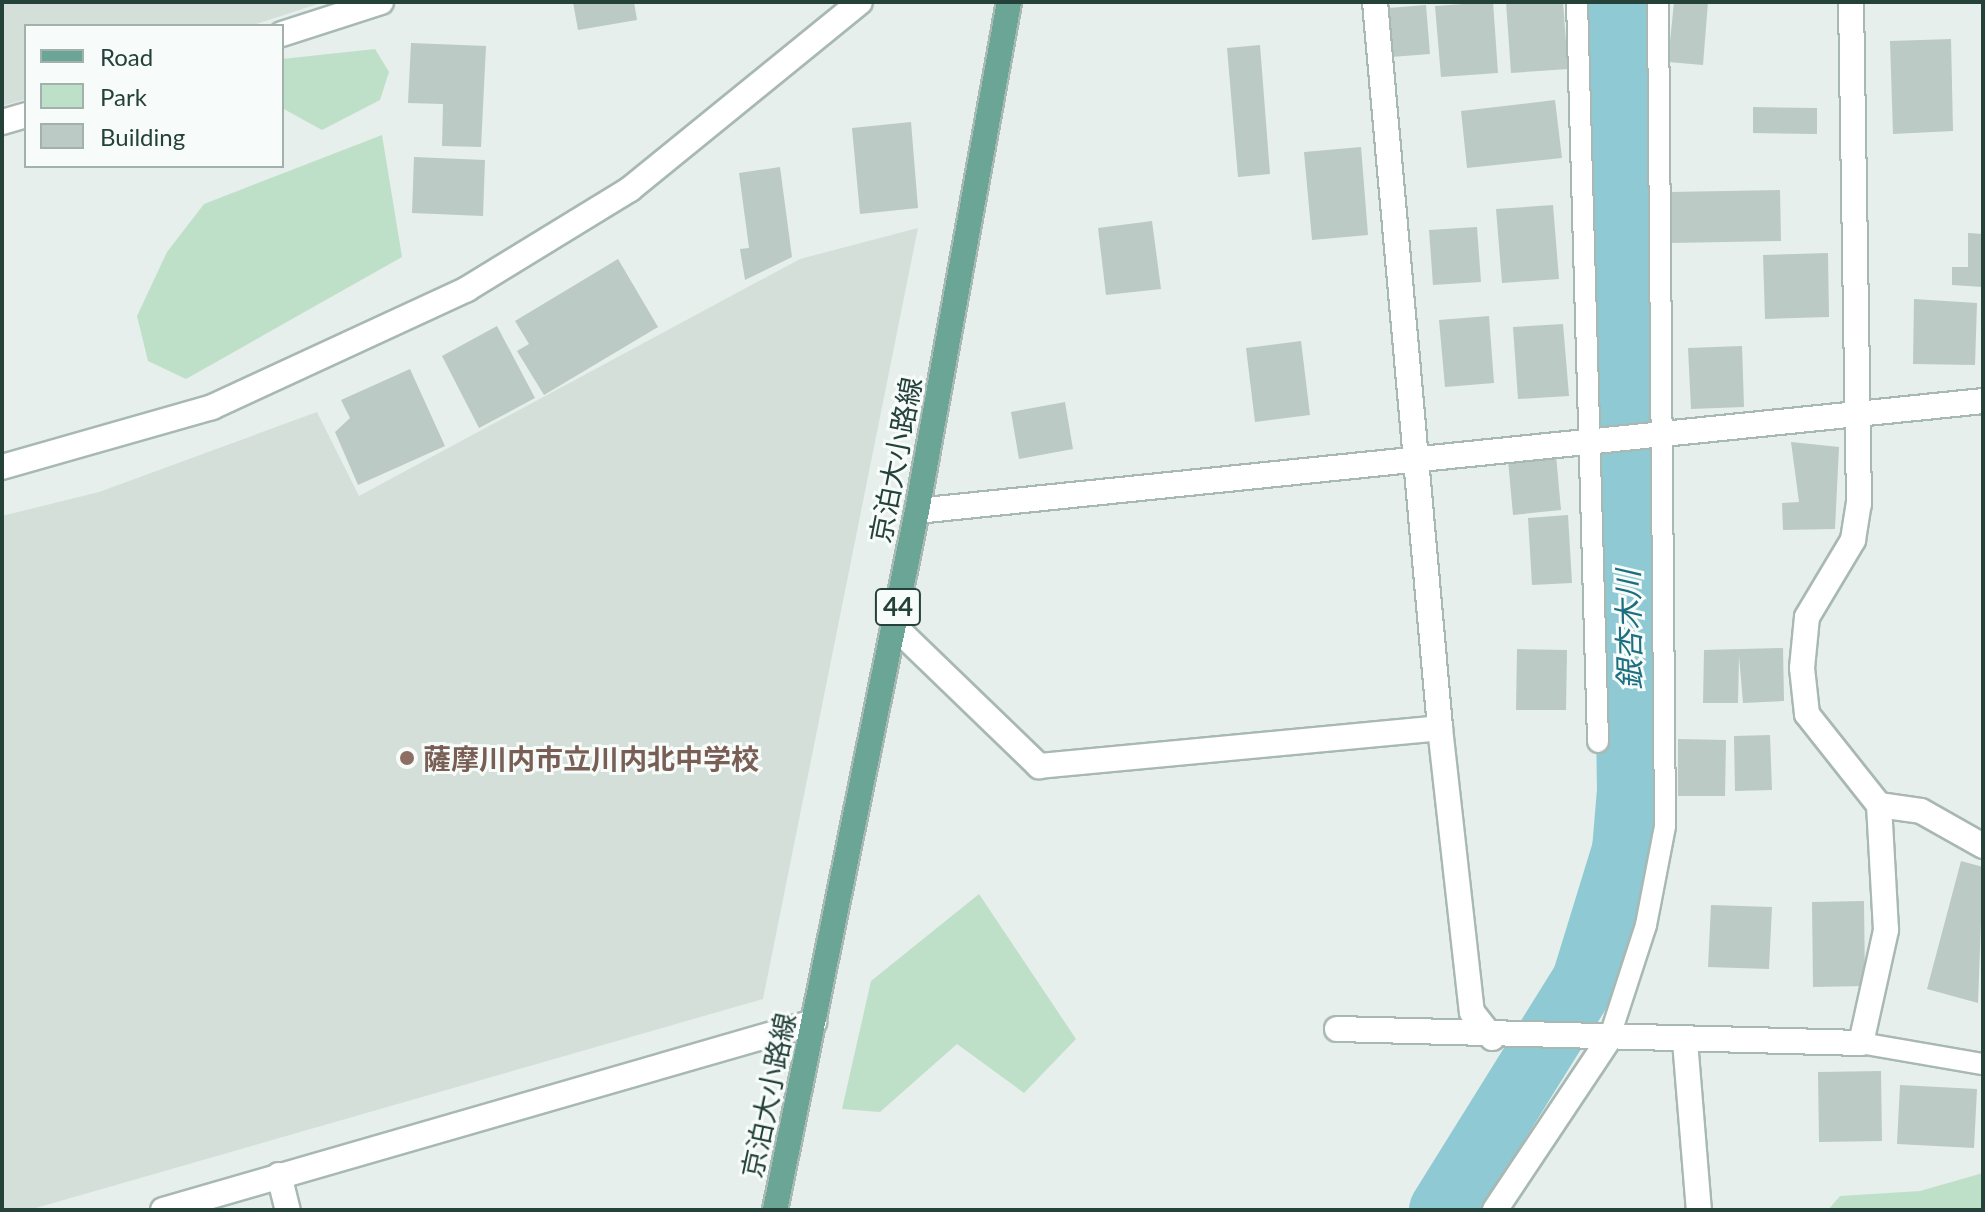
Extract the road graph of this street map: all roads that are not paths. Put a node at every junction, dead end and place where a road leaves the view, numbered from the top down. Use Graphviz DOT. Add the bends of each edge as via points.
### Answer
graph roads {
  1 [pos="381,2"];
  2 [pos="860,2"];
  3 [pos="1009,2"];
  4 [pos="1375,2"];
  5 [pos="1577,2"];
  6 [pos="1658,2"];
  7 [pos="1851,2"];
  8 [pos="284,33"];
  9 [pos="24,116"];
  10 [pos="2,122"];
  11 [pos="1983,401"];
  12 [pos="1860,418"];
  13 [pos="1662,433"];
  14 [pos="1594,438"];
  15 [pos="1413,457"];
  16 [pos="2,467"];
  17 [pos="917,511"];
  18 [pos="894,626"];
  19 [pos="1440,728"];
  20 [pos="1598,742"];
  21 [pos="1879,805"];
  22 [pos="1980,838"];
  23 [pos="814,1022"];
  24 [pos="1337,1029"];
  25 [pos="1492,1038"];
  26 [pos="1600,1039"];
  27 [pos="1685,1041"];
  28 [pos="1861,1043"];
  29 [pos="1983,1064"];
  30 [pos="279,1175"];
  31 [pos="163,1210"];
  32 [pos="288,1210"];
  33 [pos="775,1210"];
  34 [pos="1495,1210"];
  35 [pos="1699,1210"];
  1 -- 8 [label="street"];
  2 -- 16 [label="street" via="630,189 467,289 212,407"];
  3 -- 17 [label="main road, 京泊大小路線 / 44"];
  4 -- 15 [label="street"];
  5 -- 14 [label="lane"];
  6 -- 13 [label="lane"];
  7 -- 12 [label="street"];
  9 -- 10 [label="street"];
  11 -- 12 [label="street"];
  12 -- 13 [label="street"];
  12 -- 21 [label="street" via="1853,540 1807,617 1802,668 1807,714"];
  13 -- 14 [label="street"];
  13 -- 26 [label="lane" via="1665,826 1646,925"];
  14 -- 15 [label="street"];
  14 -- 20 [label="lane"];
  15 -- 17 [label="street"];
  15 -- 19 [label="street"];
  17 -- 18 [label="main road, 京泊大小路線 / 44"];
  18 -- 19 [label="street" via="1039,766"];
  18 -- 23 [label="main road, 京泊大小路線 / 44"];
  19 -- 25 [label="street" via="1472,1012"];
  21 -- 22 [label="street" via="1921,811"];
  21 -- 28 [label="street" via="1886,930"];
  23 -- 30 [label="street"];
  23 -- 33 [label="main road, 京泊大小路線 / 44"];
  24 -- 25 [label="street"];
  25 -- 26 [label="street"];
  26 -- 27 [label="street"];
  26 -- 34 [label="street"];
  27 -- 28 [label="street"];
  27 -- 35 [label="street"];
  28 -- 29 [label="lane"];
  30 -- 31 [label="street"];
  30 -- 32 [label="street"];
}
